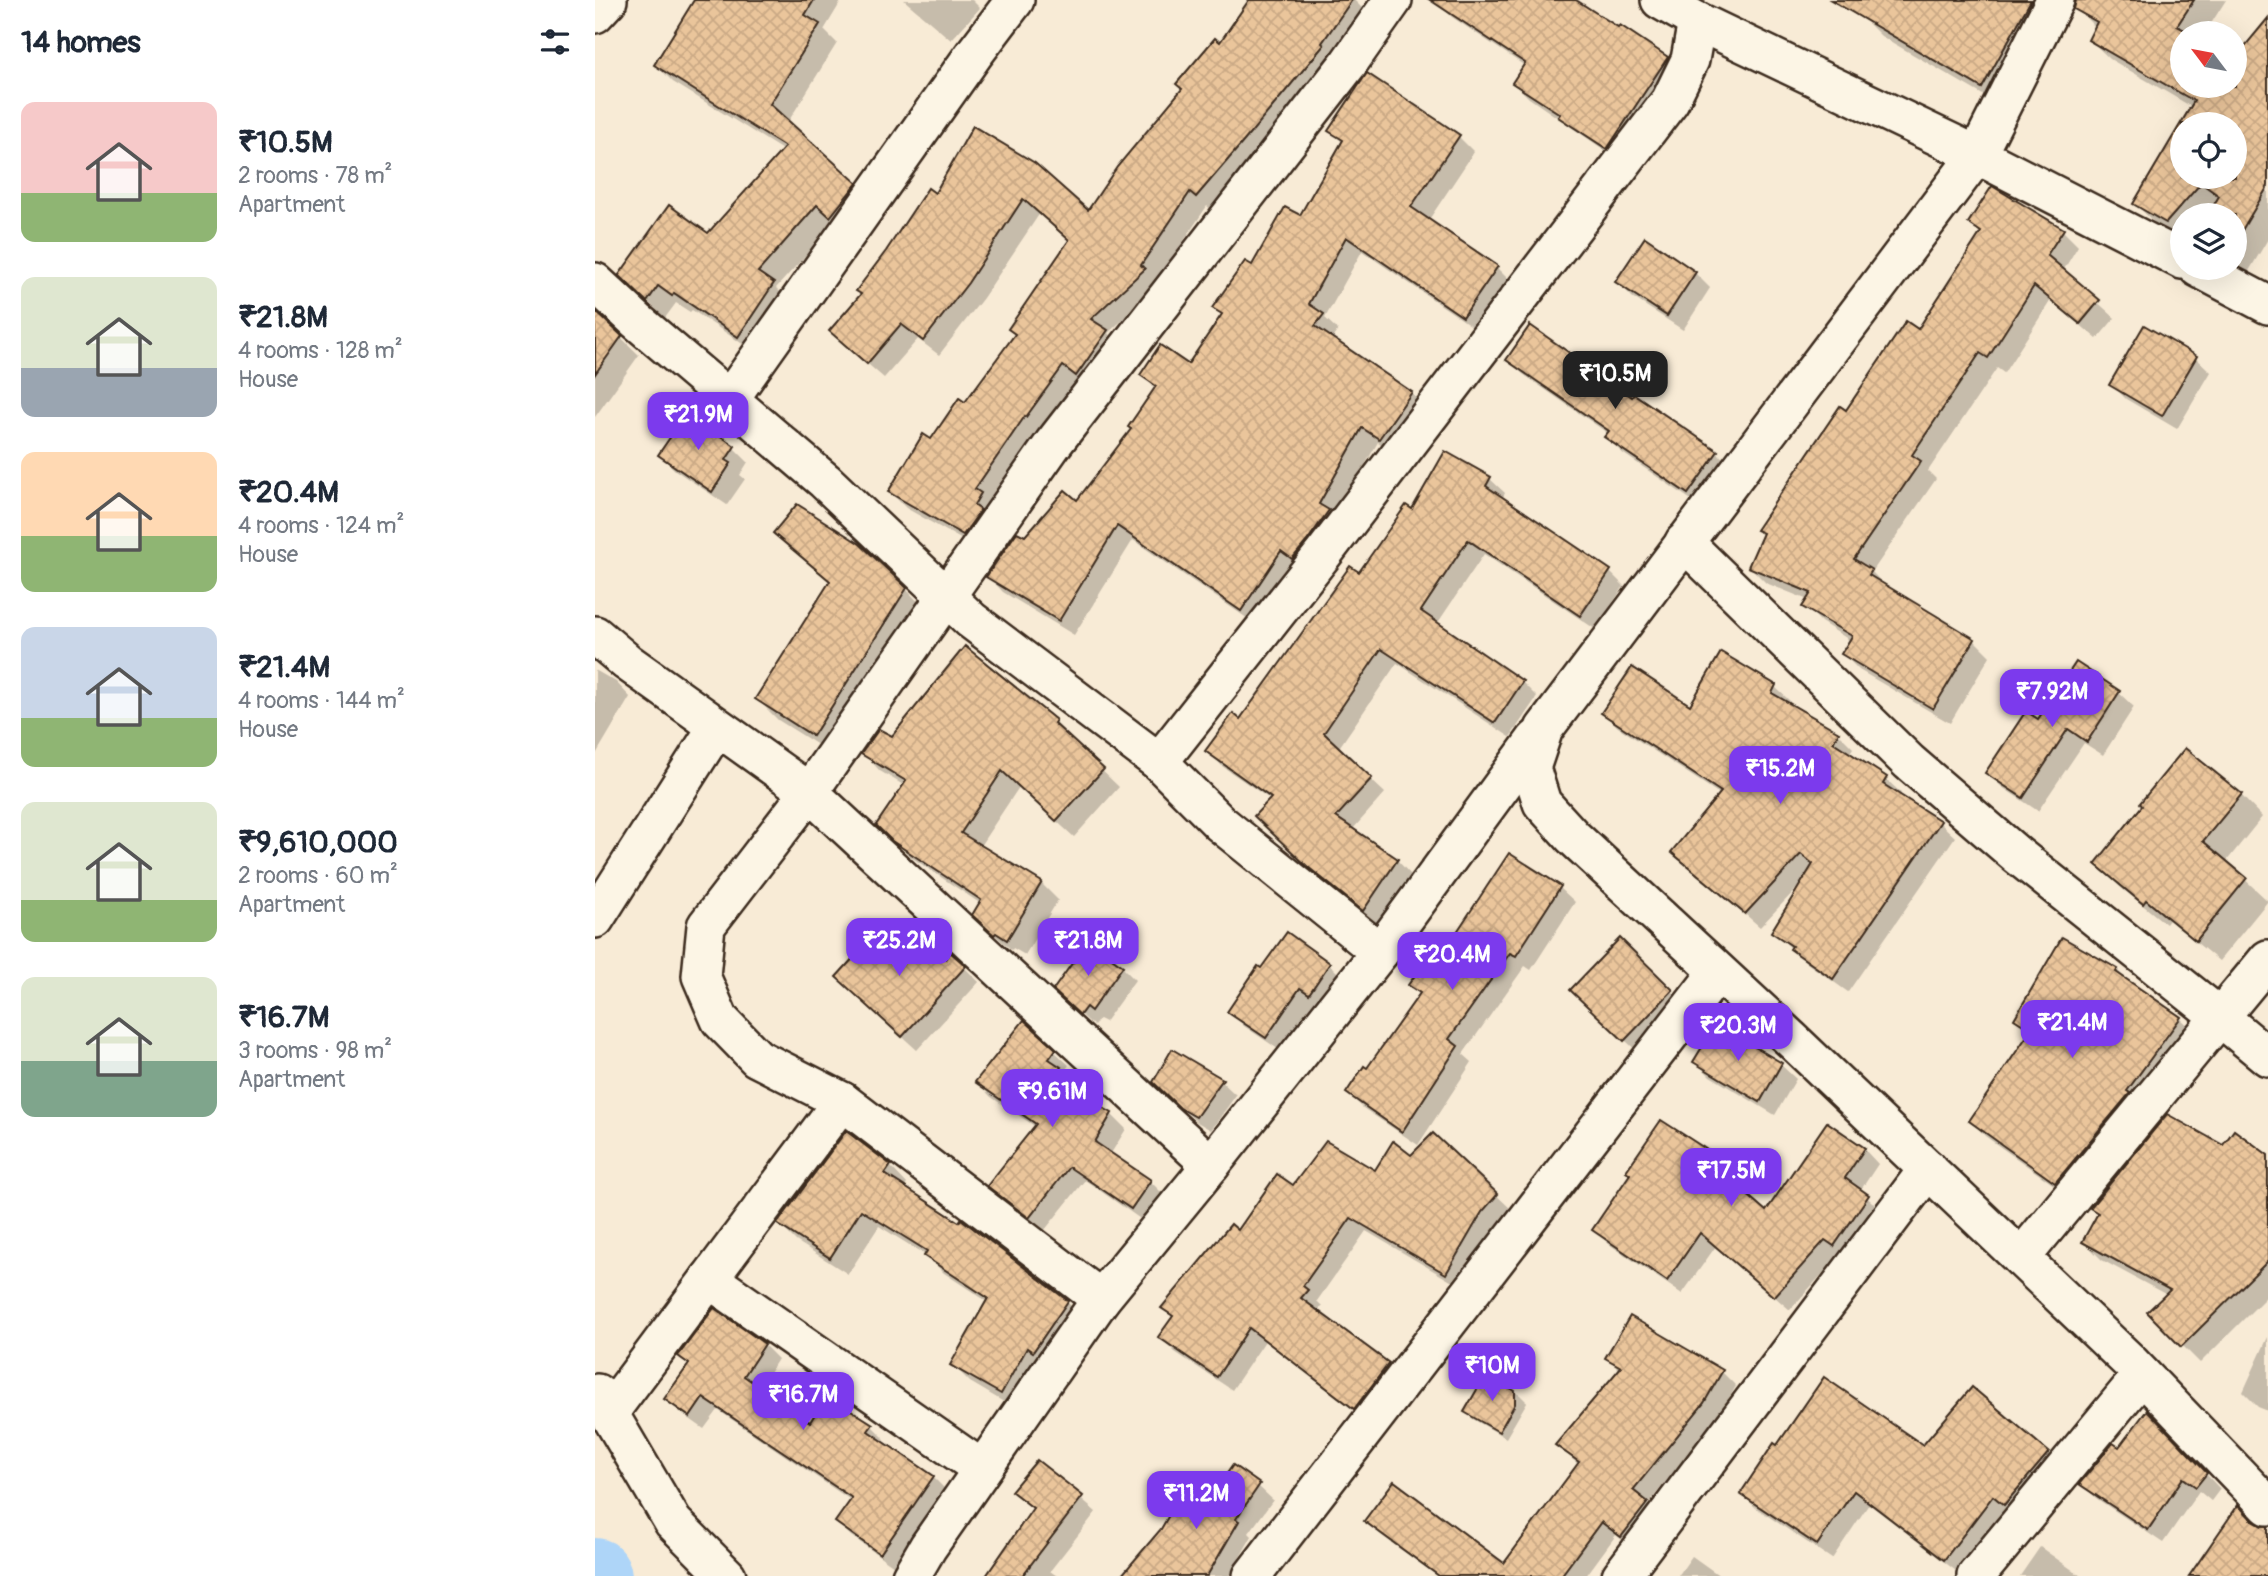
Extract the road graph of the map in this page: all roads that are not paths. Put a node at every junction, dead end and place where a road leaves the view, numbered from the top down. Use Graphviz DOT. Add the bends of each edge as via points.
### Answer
graph roads {
  1 [pos="608,0"];
  2 [pos="1015,0"];
  3 [pos="1393,0"];
  4 [pos="1660,0"];
  5 [pos="2055,0"];
  6 [pos="595,14"];
  7 [pos="1697,21"];
  8 [pos="1977,155"];
  9 [pos="2170,254"];
  10 [pos="2221,280"];
  11 [pos="595,282"];
  12 [pos="2268,305"];
  13 [pos="729,400"];
  14 [pos="1684,542"];
  15 [pos="946,597"];
  16 [pos="595,635"];
  17 [pos="717,727"];
  18 [pos="1544,729"];
  19 [pos="1159,762"];
  20 [pos="809,792"];
  21 [pos="595,919"];
  22 [pos="1380,952"];
  23 [pos="2268,959"];
  24 [pos="1718,972"];
  25 [pos="2220,1017"];
  26 [pos="2268,1056"];
  27 [pos="842,1101"];
  28 [pos="1211,1165"];
  29 [pos="1928,1170"];
  30 [pos="2021,1258"];
  31 [pos="709,1279"];
  32 [pos="1101,1299"];
  33 [pos="2142,1375"];
  34 [pos="602,1401"];
  35 [pos="982,1469"];
  36 [pos="2268,1506"];
  37 [pos="727,1576"];
  38 [pos="911,1576"];
  39 [pos="1252,1576"];
  40 [pos="1621,1576"];
  41 [pos="1976,1576"];
  1 -- 6 [label="street"];
  2 -- 13 [label="street"];
  3 -- 15 [label="street" via="1053,444"];
  4 -- 7 [label="street"];
  5 -- 8 [label="street"];
  7 -- 8 [label="street"];
  7 -- 19 [label="street" via="1690,60 1670,101"];
  8 -- 9 [label="street"];
  8 -- 14 [label="street"];
  10 -- 12 [label="street"];
  11 -- 13 [label="street"];
  13 -- 15 [label="street" via="825,481"];
  14 -- 18 [label="street"];
  14 -- 25 [label="street" via="1909,762"];
  15 -- 19 [label="street"];
  15 -- 20 [label="street"];
  16 -- 17 [label="street"];
  17 -- 20 [label="street"];
  17 -- 21 [label="street"];
  18 -- 22 [label="street"];
  18 -- 24 [label="street" via="1531,768 1542,803"];
  19 -- 22 [label="street" via="1220,823"];
  20 -- 27 [label="street" via="706,926 701,976 720,1020 757,1058"];
  20 -- 28 [label="street"];
  22 -- 28 [label="street"];
  23 -- 25 [label="street"];
  24 -- 29 [label="street"];
  24 -- 39 [label="street"];
  25 -- 26 [label="street"];
  25 -- 30 [label="street"];
  27 -- 31 [label="street"];
  27 -- 32 [label="street"];
  28 -- 32 [label="street"];
  29 -- 30 [label="street"];
  29 -- 40 [label="street"];
  30 -- 33 [label="street"];
  31 -- 34 [label="street"];
  31 -- 35 [label="street"];
  32 -- 35 [label="street"];
  33 -- 36 [label="street"];
  33 -- 41 [label="street"];
  34 -- 37 [label="street" via="673,1522"];
  35 -- 38 [label="street"];
}
